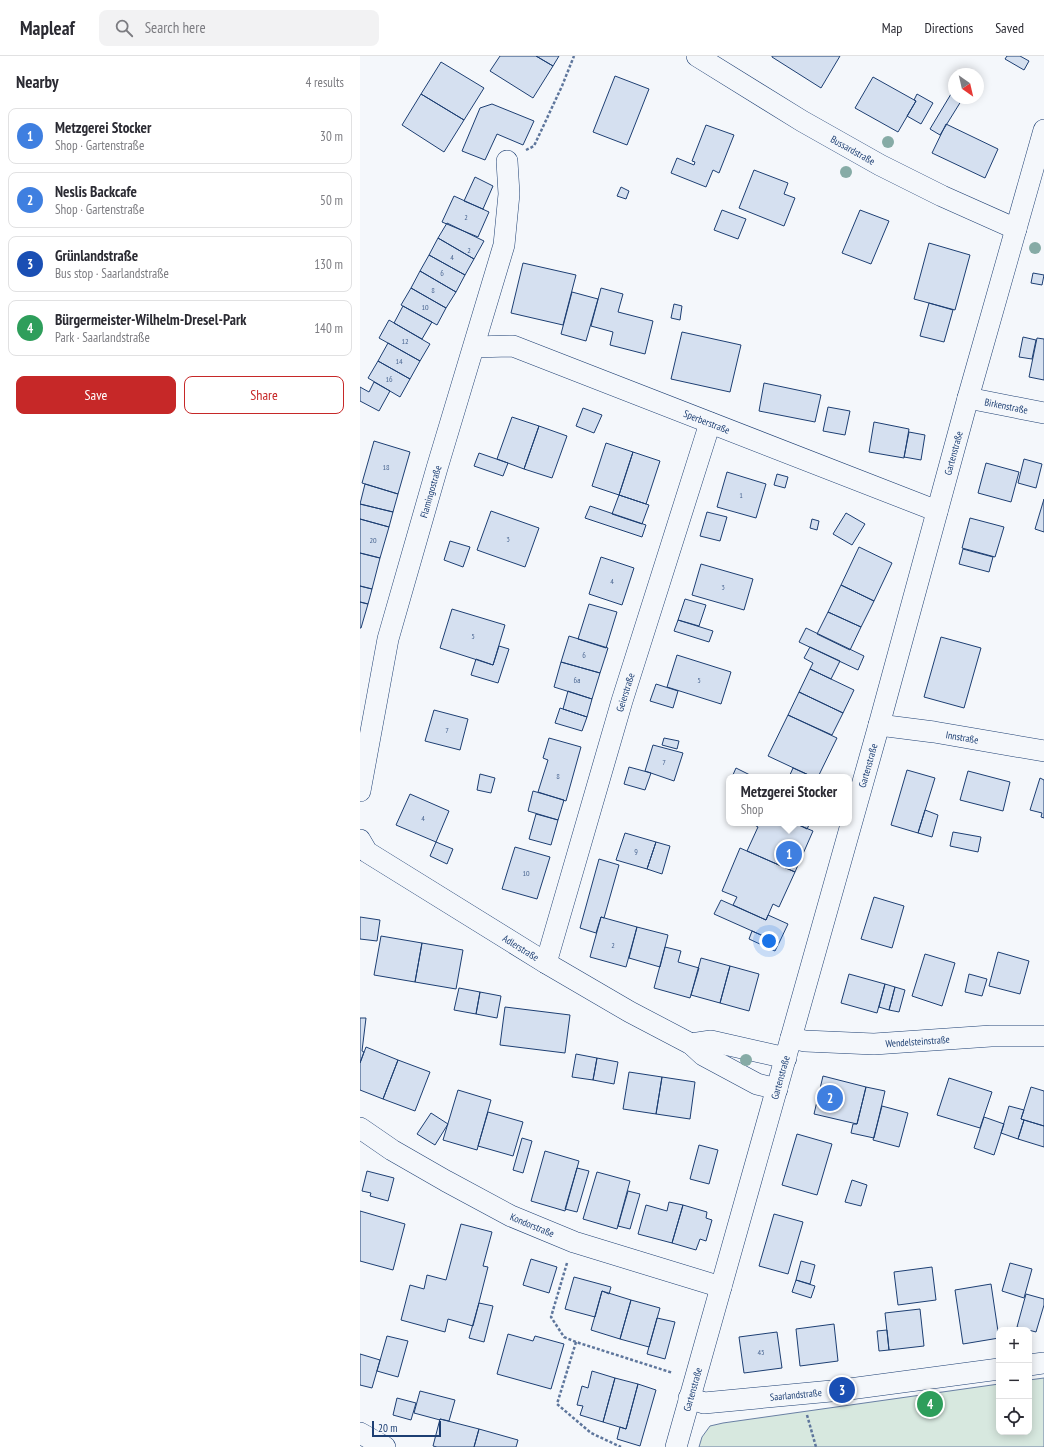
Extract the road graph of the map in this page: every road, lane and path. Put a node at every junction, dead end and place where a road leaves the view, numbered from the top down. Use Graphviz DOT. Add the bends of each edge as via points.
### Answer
graph roads {
  1 [pos="574,56"];
  2 [pos="697,56"];
  3 [pos="1044,130"];
  4 [pos="507,161"];
  5 [pos="1016,229"];
  6 [pos="474,347"];
  7 [pos="968,398"];
  8 [pos="1044,413"];
  9 [pos="710,422"];
  10 [pos="937,511"];
  11 [pos="879,726"];
  12 [pos="1044,751"];
  13 [pos="360,791"];
  14 [pos="852,822"];
  15 [pos="851,826"];
  16 [pos="360,840"];
  17 [pos="546,963"];
  18 [pos="1044,1036"];
  19 [pos="791,1038"];
  20 [pos="691,1044"];
  21 [pos="786,1058"];
  22 [pos="777,1089"];
  23 [pos="360,1128"];
  24 [pos="566,1266"];
  25 [pos="721,1287"];
  26 [pos="576,1342"];
  27 [pos="1044,1363"];
  28 [pos="1032,1365"];
  29 [pos="996,1369"];
  30 [pos="674,1373"];
  31 [pos="689,1398"];
  32 [pos="807,1413"];
  33 [pos="360,1433"];
  34 [pos="384,1447"];
  35 [pos="621,1447"];
  36 [pos="676,1447"];
  37 [pos="816,1447"];
  1 -- 4 [label="path" via="534,146"];
  2 -- 5 [label="street, Bussardstraße" via="802,121 880,165"];
  3 -- 5 [label="street, Gartenstraße"];
  4 -- 6 [label="street, Flamingostraße" via="509,194 504,245"];
  5 -- 7 [label="street, Gartenstraße"];
  6 -- 9 [label="street, Sperberstraße" via="513,346"];
  6 -- 13 [label="street, Flamingostraße" via="388,639"];
  7 -- 8 [label="street, Birkenstraße"];
  7 -- 10 [label="street, Gartenstraße"];
  9 -- 10 [label="street, Sperberstraße"];
  9 -- 17 [label="street, Geierstraße" via="622,701"];
  10 -- 11 [label="street, Gartenstraße"];
  11 -- 12 [label="street, Innstraße" via="934,732"];
  11 -- 14 [label="street, Gartenstraße"];
  15 -- 19 [label="street, Gartenstraße"];
  16 -- 17 [label="street, Adlerstraße" via="367,852"];
  17 -- 20 [label="street, Adlerstraße"];
  18 -- 19 [label="street, Wendelsteinstraße" via="991,1036 874,1044"];
  19 -- 21 [label="street, Gartenstraße"];
  20 -- 21 [label="street" via="711,1041"];
  20 -- 22 [label="street, Adlerstraße" via="703,1055 757,1084"];
  21 -- 22 [label="street, Gartenstraße"];
  22 -- 25 [label="street, Gartenstraße"];
  23 -- 25 [label="street, Kondorstraße" via="392,1150 511,1216 574,1242"];
  24 -- 26 [label="path" via="551,1317 564,1337"];
  25 -- 31 [label="street, Gartenstraße"];
  26 -- 30 [label="path"];
  26 -- 35 [label="path" via="558,1404 591,1433"];
  27 -- 28 [label="street"];
  29 -- 31 [label="street, Saarlandstraße" via="842,1390 704,1403"];
  31 -- 36 [label="street, Gartenstraße"];
  32 -- 37 [label="path"];
  33 -- 34 [label="street"];
}
